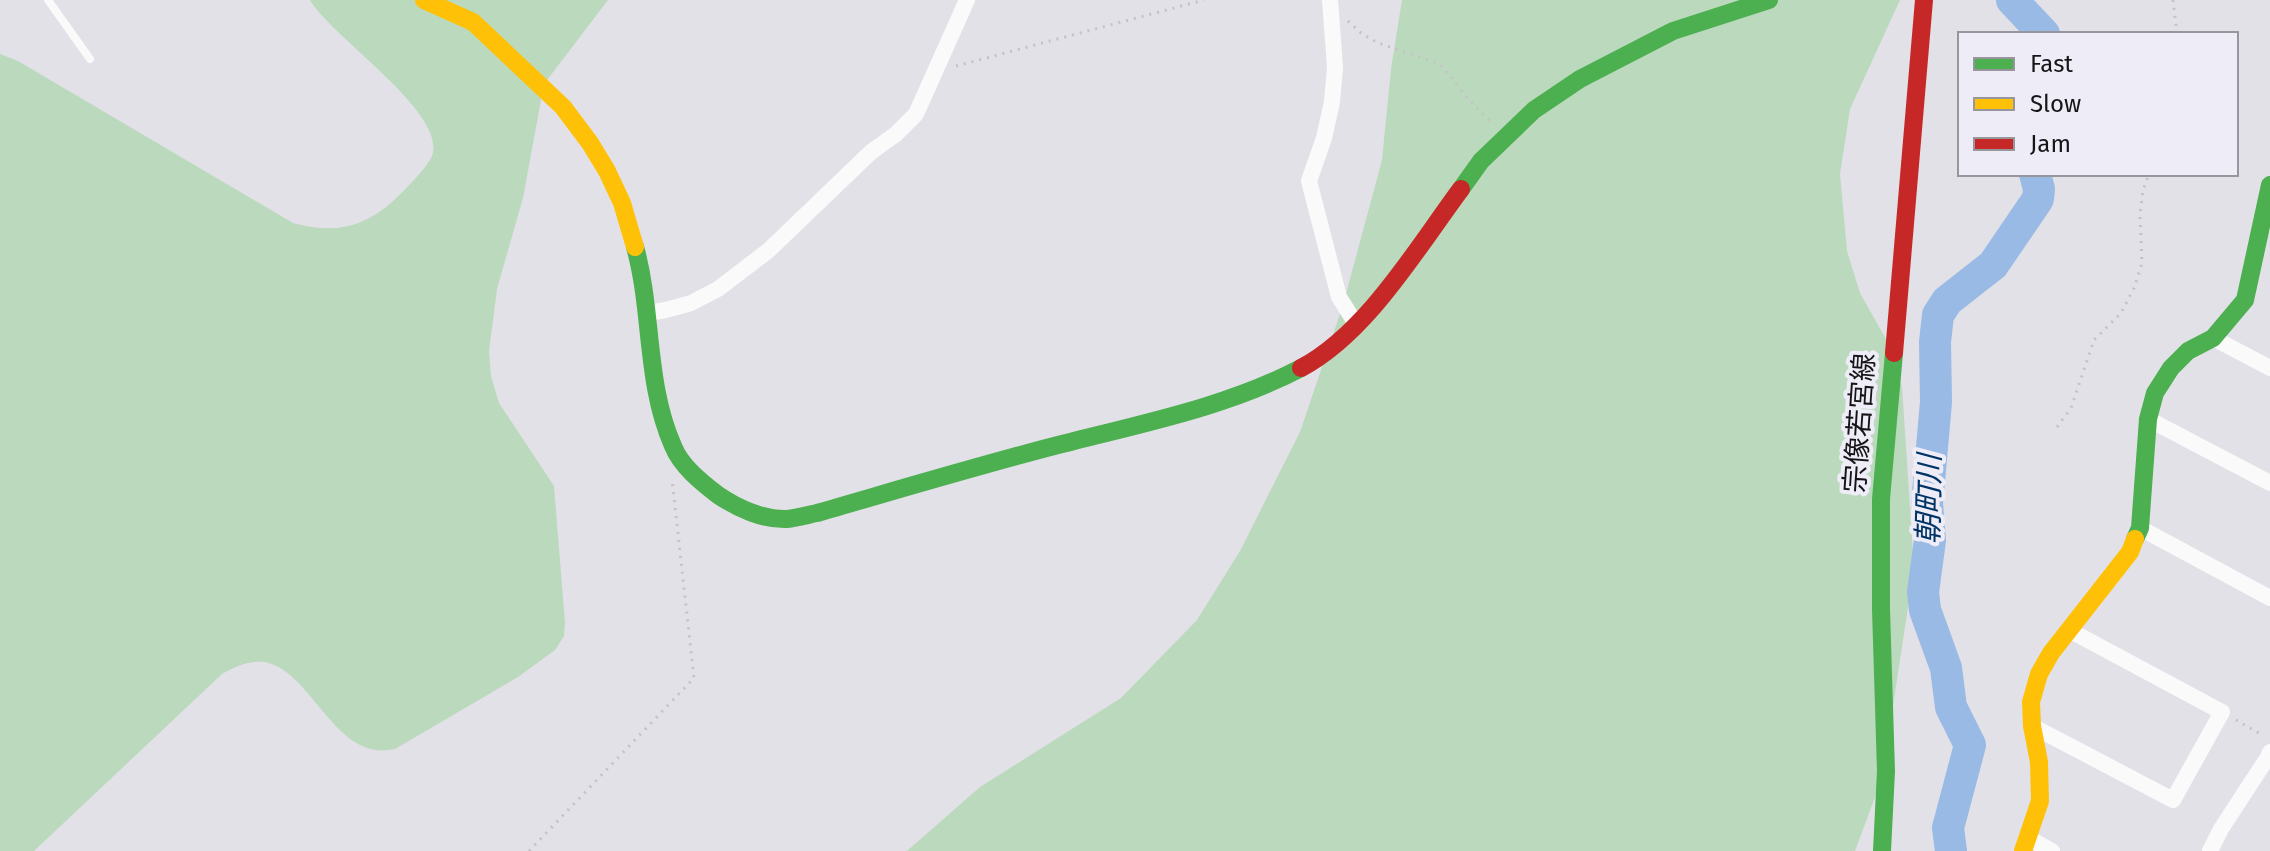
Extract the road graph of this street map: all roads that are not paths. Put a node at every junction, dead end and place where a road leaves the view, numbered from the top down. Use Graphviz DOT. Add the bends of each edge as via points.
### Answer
graph roads {
  1 [pos="48,0"];
  2 [pos="424,0"];
  3 [pos="967,0"];
  4 [pos="1769,0"];
  5 [pos="1924,0"];
  6 [pos="1330,2"];
  7 [pos="90,59"];
  8 [pos="2270,185"];
  9 [pos="2264,250"];
  10 [pos="648,313"];
  11 [pos="1356,324"];
  12 [pos="2213,338"];
  13 [pos="2270,368"];
  14 [pos="2148,419"];
  15 [pos="2270,483"];
  16 [pos="2140,528"];
  17 [pos="2270,598"];
  18 [pos="2069,630"];
  19 [pos="2032,726"];
  20 [pos="2270,752"];
  21 [pos="2026,844"];
  22 [pos="1882,851"];
  23 [pos="2052,851"];
  24 [pos="2210,851"];
  1 -- 7 [label="lane"];
  2 -- 10 [label="street" via="473,22 563,107 590,143 622,203"];
  3 -- 10 [label="street" via="916,114 896,134 769,250 718,289 691,303"];
  4 -- 11 [label="street" via="1673,31 1580,79 1534,110 1481,161"];
  5 -- 22 [label="street, 宗像若宮線" via="1881,499 1886,771"];
  6 -- 11 [label="street" via="1332,102 1309,181 1339,297"];
  8 -- 9 [label="street"];
  9 -- 12 [label="street" via="2245,300"];
  10 -- 11 [label="street" via="658,400 683,462 727,501 786,519 1267,386 1320,358"];
  12 -- 13 [label="street"];
  12 -- 14 [label="street" via="2171,368 2155,393"];
  14 -- 15 [label="street"];
  14 -- 16 [label="street"];
  16 -- 17 [label="street"];
  16 -- 18 [label="street" via="2130,552"];
  18 -- 19 [label="street" via="2039,674 2031,702"];
  18 -- 19 [label="street" via="2222,712 2173,800"];
  19 -- 21 [label="street" via="2040,801"];
  20 -- 24 [label="street"];
  21 -- 23 [label="street"];
}
